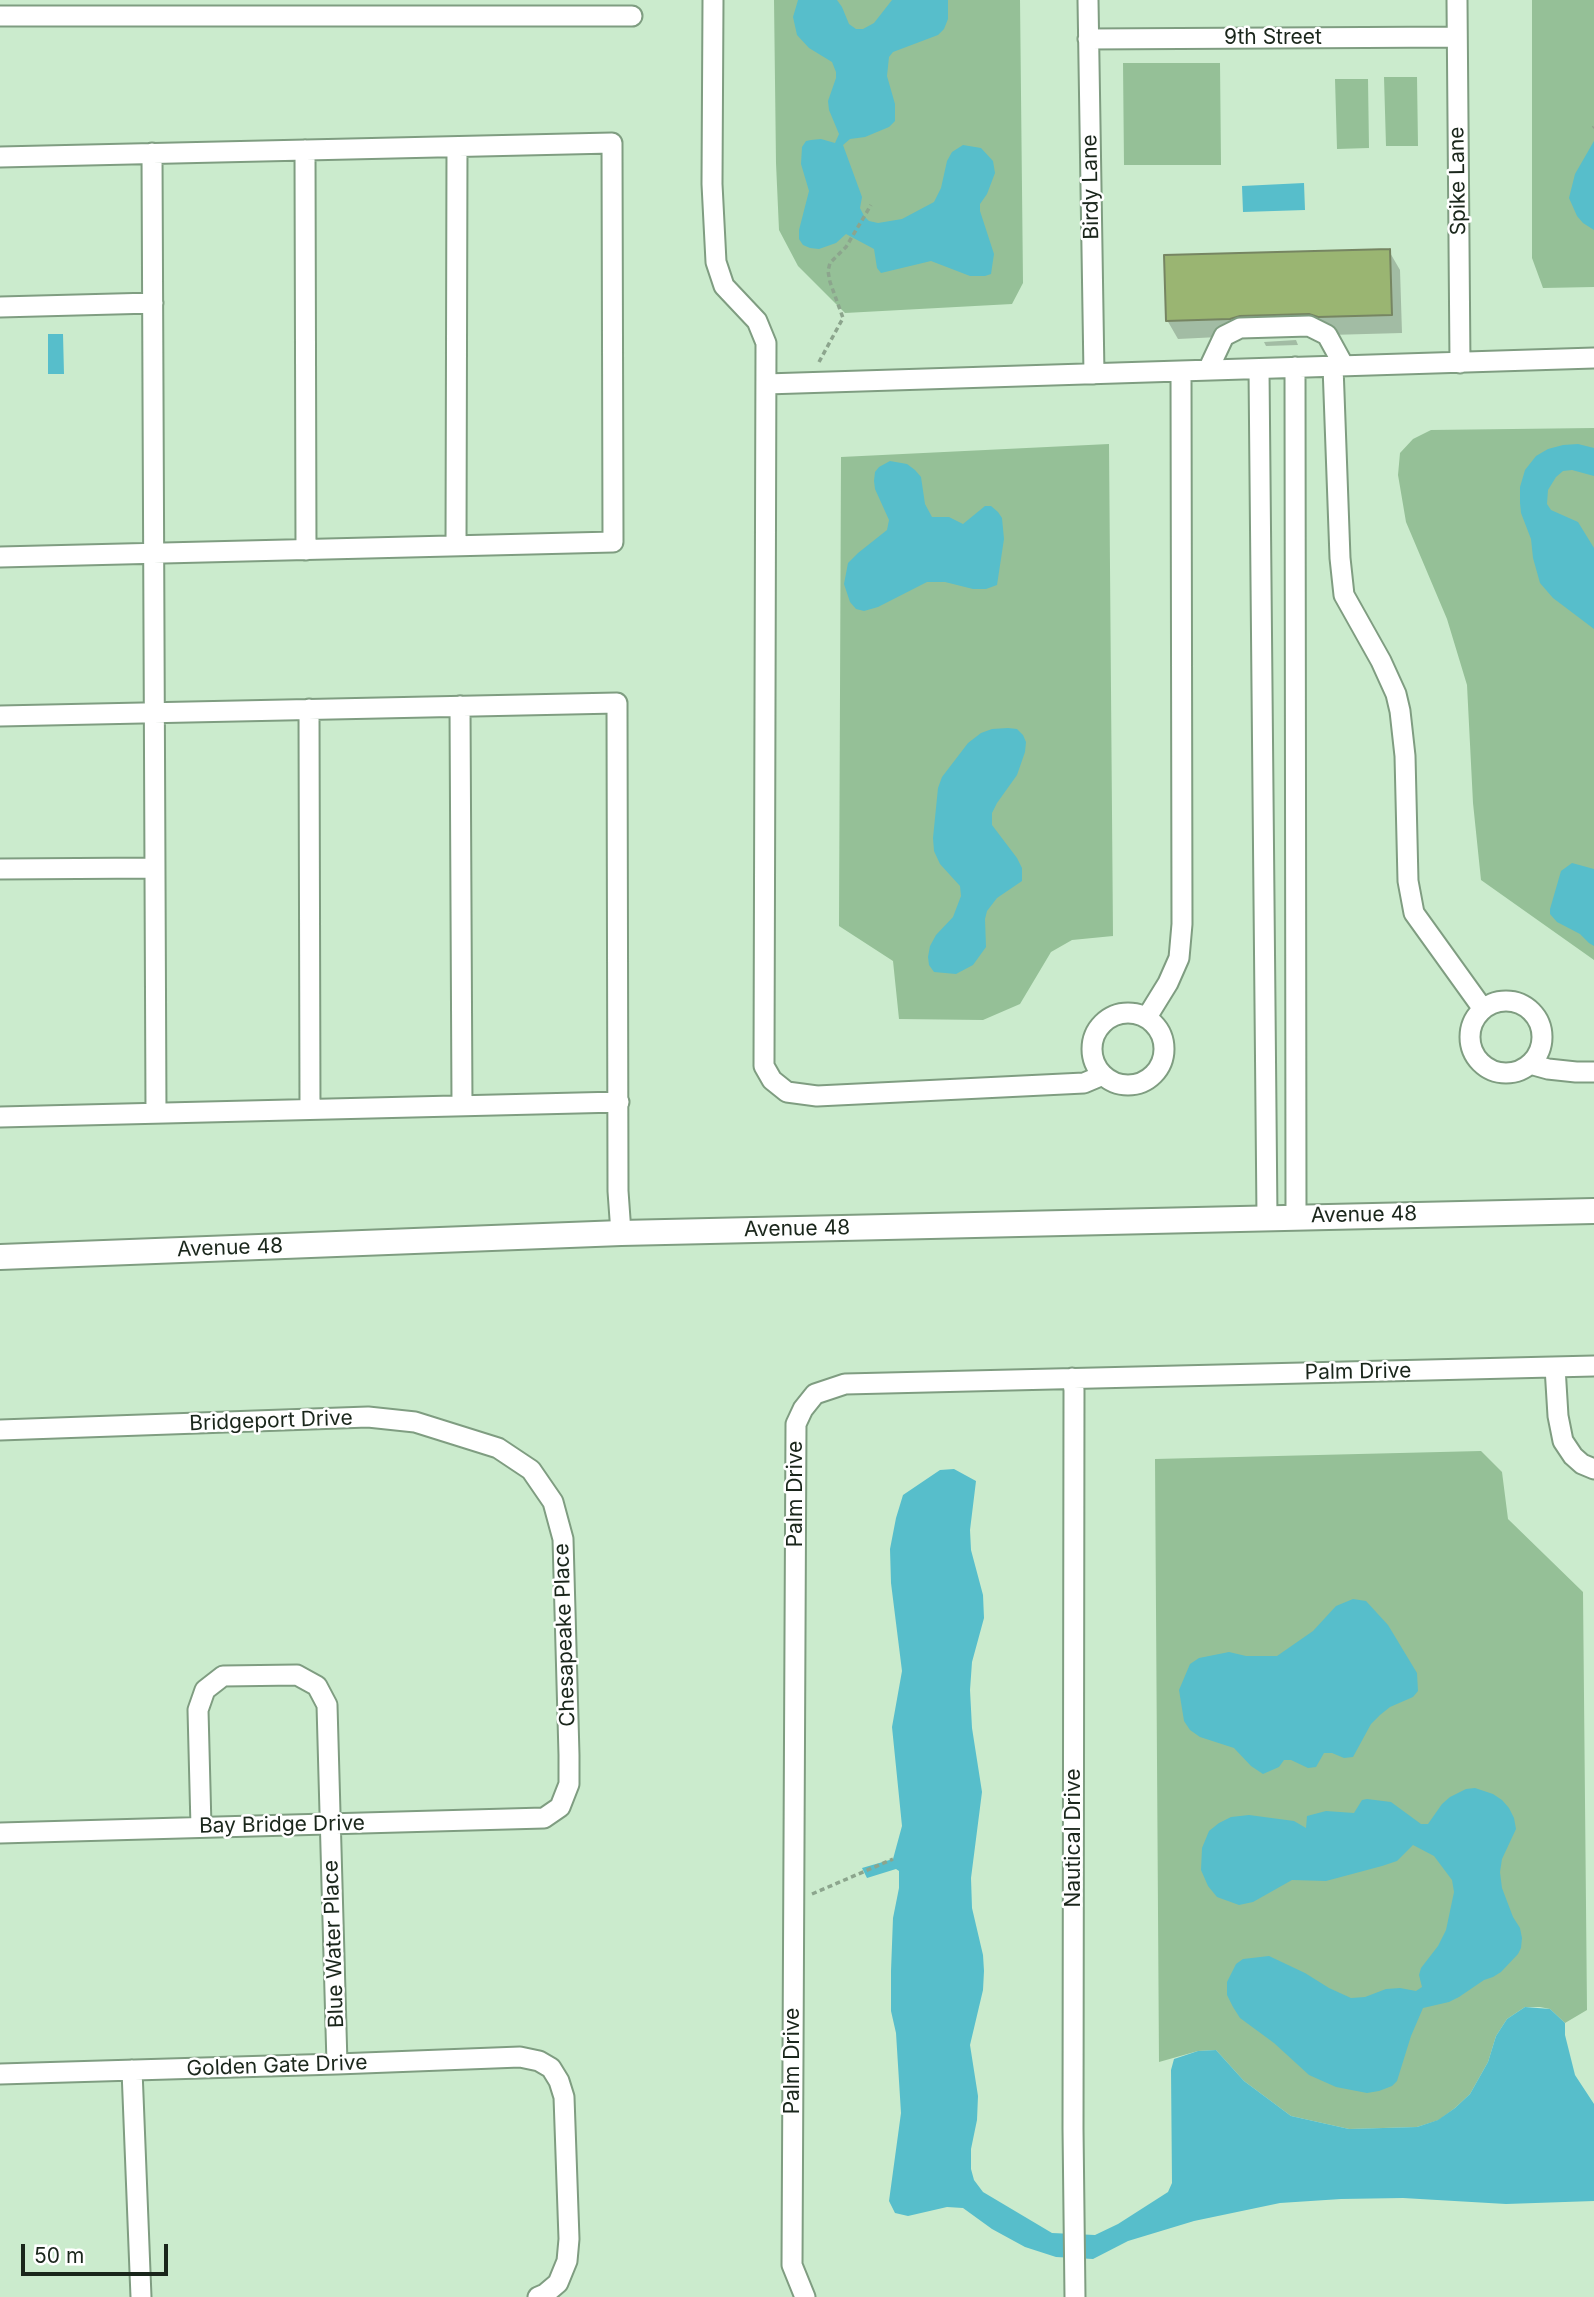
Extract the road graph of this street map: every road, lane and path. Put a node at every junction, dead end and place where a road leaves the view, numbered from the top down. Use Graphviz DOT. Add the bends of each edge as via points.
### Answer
graph roads {
  1 [pos="713,0"];
  2 [pos="1088,0"];
  3 [pos="1457,0"];
  4 [pos="152,7"];
  5 [pos="0,16"];
  6 [pos="632,16"];
  7 [pos="1457,37"];
  8 [pos="1088,39"];
  9 [pos="457,147"];
  10 [pos="305,150"];
  11 [pos="152,153"];
  12 [pos="0,157"];
  13 [pos="871,205"];
  14 [pos="153,303"];
  15 [pos="0,307"];
  16 [pos="1594,358"];
  17 [pos="1460,363"];
  18 [pos="1339,366"];
  19 [pos="1295,367"];
  20 [pos="1259,369"];
  21 [pos="1209,370"];
  22 [pos="1181,371"];
  23 [pos="1094,374"];
  24 [pos="807,383"];
  25 [pos="766,384"];
  26 [pos="456,546"];
  27 [pos="306,550"];
  28 [pos="153,554"];
  29 [pos="0,557"];
  30 [pos="460,706"];
  31 [pos="309,709"];
  32 [pos="154,713"];
  33 [pos="0,716"];
  34 [pos="155,867"];
  35 [pos="0,869"];
  36 [pos="1483,1009"];
  37 [pos="1147,1017"];
  38 [pos="1530,1064"];
  39 [pos="1594,1072"];
  40 [pos="1102,1075"];
  41 [pos="619,1102"];
  42 [pos="462,1105"];
  43 [pos="310,1109"];
  44 [pos="156,1113"];
  45 [pos="0,1117"];
  46 [pos="1594,1211"];
  47 [pos="1267,1217"];
  48 [pos="1296,1217"];
  49 [pos="621,1233"];
  50 [pos="0,1256"];
  51 [pos="1594,1366"];
  52 [pos="1555,1367"];
  53 [pos="1072,1378"];
  54 [pos="0,1430"];
  55 [pos="1594,1469"];
  56 [pos="531,1471"];
  57 [pos="560,1807"];
  58 [pos="330,1824"];
  59 [pos="201,1827"];
  60 [pos="0,1833"];
  61 [pos="892,1859"];
  62 [pos="794,1902"];
  63 [pos="337,2064"];
  64 [pos="132,2070"];
  65 [pos="0,2074"];
  66 [pos="141,2297"];
  67 [pos="538,2297"];
  68 [pos="805,2297"];
  69 [pos="1075,2297"];
  1 -- 25 [label="street" via="716,262 724,286 762,332"];
  2 -- 8 [label="street, Birdy Lane"];
  3 -- 7 [label="street, Spike Lane"];
  4 -- 5 [label="street"];
  4 -- 6 [label="street"];
  7 -- 8 [label="street, 9th Street"];
  7 -- 17 [label="street, Spike Lane"];
  8 -- 23 [label="street, Birdy Lane"];
  9 -- 10 [label="street"];
  9 -- 26 [label="street"];
  9 -- 26 [label="street" via="612,143 614,542"];
  10 -- 11 [label="street"];
  10 -- 27 [label="street"];
  11 -- 12 [label="street"];
  11 -- 14 [label="street"];
  13 -- 24 [label="path" via="846,247 830,263 828,271 843,318"];
  14 -- 15 [label="street"];
  14 -- 28 [label="street"];
  16 -- 17 [label="street"];
  17 -- 18 [label="street"];
  18 -- 19 [label="street"];
  18 -- 21 [label="street" via="1327,335 1309,326 1240,328 1224,336"];
  18 -- 36 [label="street" via="1340,558 1345,595 1386,672 1400,711 1408,881 1414,913"];
  19 -- 20 [label="street"];
  19 -- 48 [label="street"];
  20 -- 21 [label="street"];
  20 -- 47 [label="street"];
  21 -- 22 [label="street"];
  22 -- 23 [label="street"];
  22 -- 37 [label="street" via="1182,924 1180,958"];
  23 -- 24 [label="street"];
  24 -- 25 [label="street"];
  25 -- 40 [label="street" via="764,1066 787,1092 817,1096 1084,1083"];
  26 -- 27 [label="street"];
  27 -- 28 [label="street"];
  28 -- 29 [label="street"];
  28 -- 32 [label="street"];
  30 -- 31 [label="street"];
  30 -- 41 [label="street" via="617,703"];
  30 -- 42 [label="street"];
  31 -- 32 [label="street"];
  31 -- 43 [label="street"];
  32 -- 33 [label="street"];
  32 -- 34 [label="street"];
  34 -- 35 [label="street"];
  34 -- 44 [label="street"];
  36 -- 38 [label="street" via="1506,1000 1529,1009 1537,1018 1542,1042"];
  36 -- 38 [label="street" via="1470,1039 1479,1060 1498,1072 1521,1070"];
  37 -- 40 [label="street" via="1124,1012 1102,1022 1091,1043 1091,1055"];
  37 -- 40 [label="street" via="1162,1035 1165,1048 1157,1070 1137,1084 1113,1082"];
  38 -- 39 [label="street"];
  41 -- 42 [label="street"];
  41 -- 49 [label="street"];
  42 -- 43 [label="street"];
  43 -- 44 [label="street"];
  44 -- 45 [label="street"];
  46 -- 48 [label="main road, Avenue 48"];
  47 -- 48 [label="main road, Avenue 48"];
  47 -- 49 [label="main road, Avenue 48"];
  49 -- 50 [label="main road, Avenue 48"];
  51 -- 52 [label="street, Palm Drive"];
  52 -- 53 [label="street, Palm Drive"];
  52 -- 55 [label="street" via="1563,1441 1573,1456"];
  53 -- 62 [label="street, Palm Drive" via="845,1384 815,1394 803,1409 796,1424"];
  53 -- 69 [label="street, Nautical Drive"];
  54 -- 56 [label="street, Bridgeport Drive" via="368,1417 415,1422 466,1436 498,1448"];
  56 -- 57 [label="street, Chesapeake Place" via="553,1502 563,1539 569,1784"];
  57 -- 58 [label="street, Bay Bridge Drive" via="544,1818 517,1820"];
  58 -- 59 [label="street, Bay Bridge Drive"];
  58 -- 59 [label="street, Blue Water Place" via="327,1705 317,1686 297,1675 223,1676 205,1690 198,1710"];
  58 -- 63 [label="street, Blue Water Place"];
  59 -- 60 [label="street, Bay Bridge Drive"];
  61 -- 62 [label="path"];
  62 -- 68 [label="street, Palm Drive" via="792,2265"];
  63 -- 64 [label="street, Golden Gate Drive"];
  63 -- 67 [label="street, Golden Gate Drive" via="520,2057 551,2068 564,2097 568,2261 558,2283"];
  64 -- 65 [label="street, Golden Gate Drive"];
  64 -- 66 [label="street"];
}
